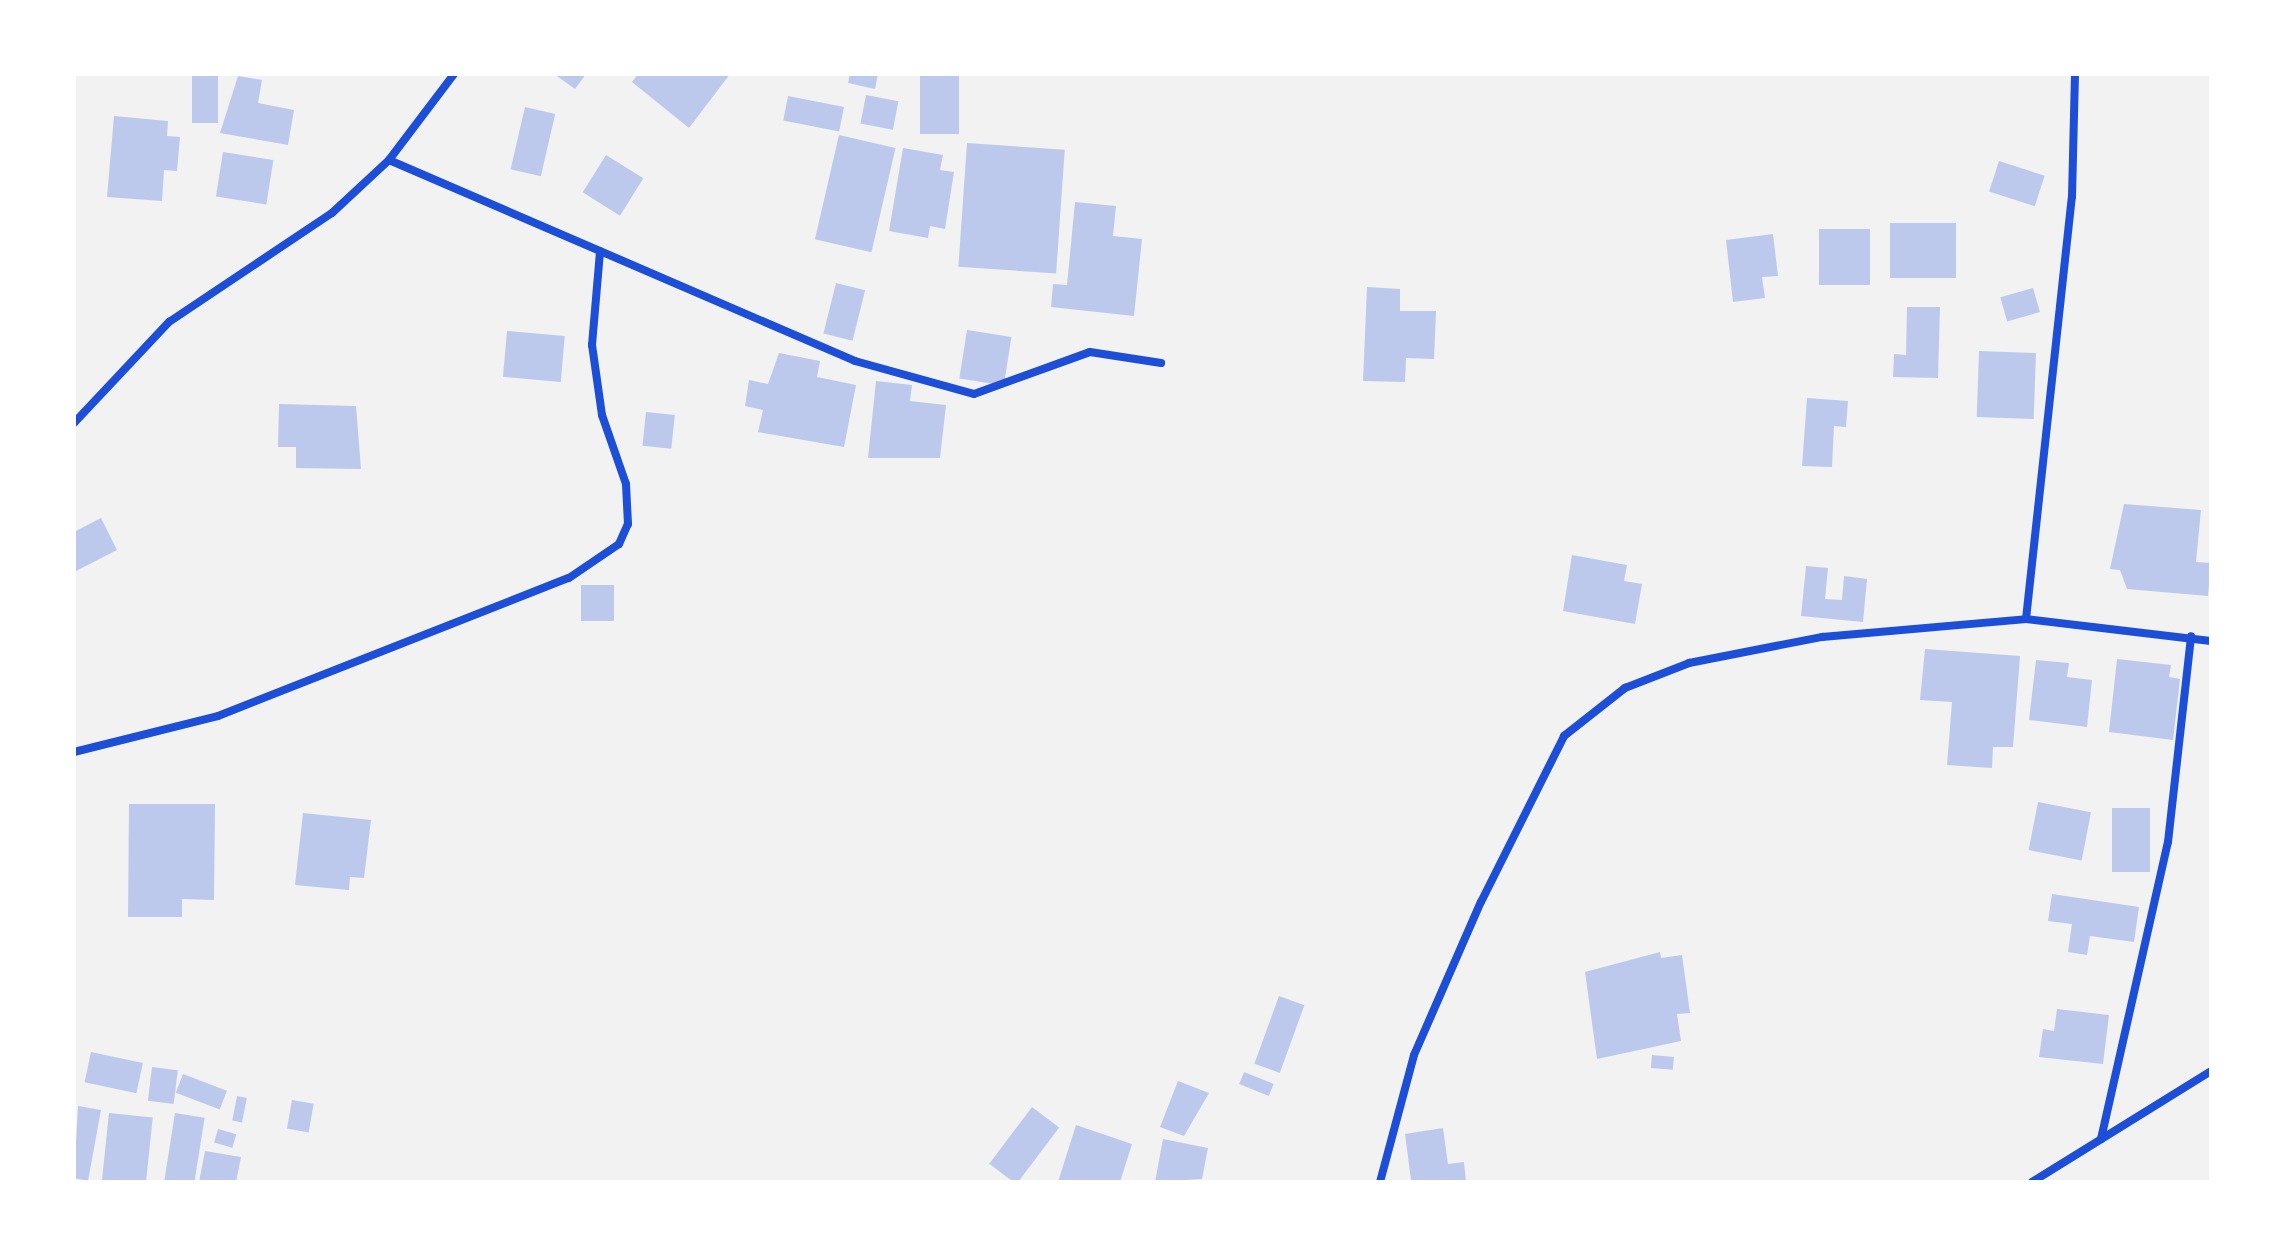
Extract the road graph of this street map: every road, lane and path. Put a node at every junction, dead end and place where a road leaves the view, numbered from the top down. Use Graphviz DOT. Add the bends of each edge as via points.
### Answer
graph roads {
  1 [pos="454,74"];
  2 [pos="2075,74"];
  3 [pos="389,160"];
  4 [pos="600,251"];
  5 [pos="1161,363"];
  6 [pos="74,423"];
  7 [pos="2026,619"];
  8 [pos="2191,636"];
  9 [pos="2211,641"];
  10 [pos="74,752"];
  11 [pos="2211,1071"];
  12 [pos="2101,1139"];
  13 [pos="1380,1182"];
  14 [pos="2032,1182"];
  1 -- 3 [label="street"];
  2 -- 7 [label="street" via="2072,197"];
  3 -- 4 [label="street"];
  3 -- 6 [label="street" via="332,213 169,322"];
  4 -- 5 [label="street" via="855,361 974,394 1090,352"];
  4 -- 10 [label="street" via="592,345 602,415 626,484 628,524 619,544 569,578 218,716"];
  7 -- 8 [label="street"];
  7 -- 13 [label="street" via="1822,637 1689,663 1625,688 1564,736 1414,1055"];
  8 -- 9 [label="street"];
  8 -- 12 [label="street" via="2168,842"];
  11 -- 12 [label="street"];
  12 -- 14 [label="street"];
}
